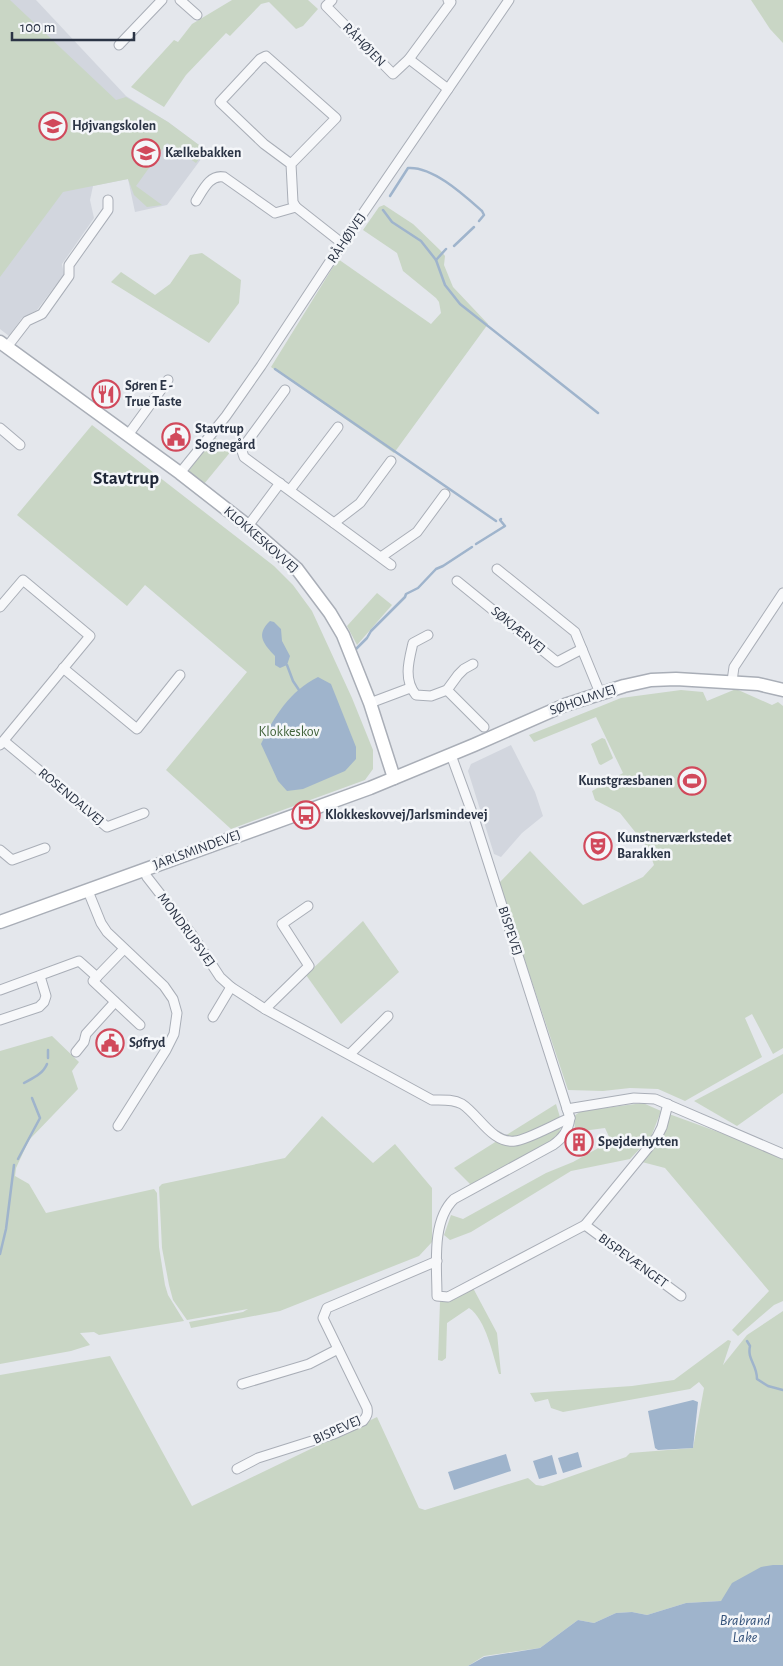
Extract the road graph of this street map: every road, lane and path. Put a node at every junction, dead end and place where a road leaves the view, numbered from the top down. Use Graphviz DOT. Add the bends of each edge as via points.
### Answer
graph roads {
  1 [pos="162,0"];
  2 [pos="180,0"];
  3 [pos="332,0"];
  4 [pos="448,0"];
  5 [pos="509,0"];
  6 [pos="197,15"];
  7 [pos="120,45"];
  8 [pos="409,59"];
  9 [pos="448,89"];
  10 [pos="291,164"];
  11 [pos="108,200"];
  12 [pos="196,201"];
  13 [pos="296,207"];
  14 [pos="343,244"];
  15 [pos="4,344"];
  16 [pos="168,380"];
  17 [pos="285,390"];
  18 [pos="338,427"];
  19 [pos="0,428"];
  20 [pos="128,435"];
  21 [pos="20,445"];
  22 [pos="390,461"];
  23 [pos="180,473"];
  24 [pos="280,483"];
  25 [pos="290,490"];
  26 [pos="445,494"];
  27 [pos="334,523"];
  28 [pos="248,526"];
  29 [pos="381,557"];
  30 [pos="391,565"];
  31 [pos="497,569"];
  32 [pos="457,581"];
  33 [pos="783,593"];
  34 [pos="0,607"];
  35 [pos="428,635"];
  36 [pos="582,648"];
  37 [pos="473,664"];
  38 [pos="63,668"];
  39 [pos="180,675"];
  40 [pos="732,681"];
  41 [pos="410,688"];
  42 [pos="448,690"];
  43 [pos="783,690"];
  44 [pos="600,693"];
  45 [pos="370,703"];
  46 [pos="484,727"];
  47 [pos="2,743"];
  48 [pos="451,755"];
  49 [pos="394,778"];
  50 [pos="144,813"];
  51 [pos="46,848"];
  52 [pos="0,850"];
  53 [pos="144,870"];
  54 [pos="88,891"];
  55 [pos="308,906"];
  56 [pos="0,922"];
  57 [pos="124,949"];
  58 [pos="40,976"];
  59 [pos="96,977"];
  60 [pos="231,987"];
  61 [pos="0,990"];
  62 [pos="115,1002"];
  63 [pos="265,1009"];
  64 [pos="388,1016"];
  65 [pos="213,1017"];
  66 [pos="0,1020"];
  67 [pos="140,1025"];
  68 [pos="76,1052"];
  69 [pos="350,1054"];
  70 [pos="668,1104"];
  71 [pos="568,1113"];
  72 [pos="118,1126"];
  73 [pos="783,1154"];
  74 [pos="584,1225"];
  75 [pos="437,1261"];
  76 [pos="681,1296"];
  77 [pos="338,1349"];
  78 [pos="242,1384"];
  79 [pos="237,1469"];
  1 -- 7 [label="street"];
  2 -- 6 [label="street"];
  3 -- 8 [label="street, RÅHØJEN" via="326,6 393,74"];
  4 -- 8 [label="street, RÅHØJEN" via="450,2"];
  5 -- 9 [label="street, RÅHØJVEJ"];
  8 -- 9 [label="street, RÅHØJEN"];
  9 -- 14 [label="street, RÅHØJVEJ"];
  10 -- 10 [label="street" via="336,118 266,56 220,102 264,144"];
  10 -- 13 [label="street"];
  11 -- 15 [label="street, KLOKKESKOVVEJ" via="108,210 69,265 70,276 42,314 27,321"];
  12 -- 13 [label="street" via="212,178 218,176 274,213"];
  13 -- 14 [label="street"];
  14 -- 23 [label="street, RÅHØJVEJ" via="226,416"];
  15 -- 20 [label="street, KLOKKESKOVVEJ"];
  16 -- 20 [label="street"];
  17 -- 24 [label="street" via="242,451 244,457"];
  18 -- 25 [label="street"];
  19 -- 21 [label="street"];
  20 -- 23 [label="street, KLOKKESKOVVEJ"];
  22 -- 27 [label="street" via="360,503"];
  23 -- 28 [label="street, KLOKKESKOVVEJ"];
  24 -- 25 [label="street"];
  24 -- 28 [label="street"];
  25 -- 27 [label="street"];
  26 -- 29 [label="street" via="417,532"];
  27 -- 29 [label="street"];
  28 -- 45 [label="street, KLOKKESKOVVEJ" via="297,569 324,605 342,635"];
  29 -- 30 [label="street"];
  31 -- 36 [label="street" via="570,626"];
  32 -- 36 [label="street, SØKJÆRVEJ" via="557,662"];
  33 -- 40 [label="street" via="734,666"];
  34 -- 38 [label="street, ROSENDALVEJ" via="23,580 90,636"];
  35 -- 41 [label="street" via="413,643 408,668"];
  36 -- 44 [label="street"];
  37 -- 42 [label="street" via="464,668"];
  38 -- 39 [label="street" via="137,729"];
  38 -- 47 [label="street, ROSENDALVEJ"];
  40 -- 43 [label="street, SØHOLMVEJ"];
  40 -- 44 [label="street, SØHOLMVEJ" via="651,680"];
  41 -- 42 [label="street" via="422,696"];
  41 -- 45 [label="street"];
  42 -- 46 [label="street"];
  44 -- 48 [label="street, SØHOLMVEJ" via="565,704"];
  45 -- 49 [label="street, KLOKKESKOVVEJ"];
  47 -- 50 [label="street, ROSENDALVEJ" via="107,827"];
  48 -- 49 [label="street, SØHOLMVEJ"];
  48 -- 71 [label="street, BISPEVEJ"];
  49 -- 53 [label="street, JARLSMINDEVEJ"];
  51 -- 52 [label="street" via="12,860"];
  53 -- 54 [label="street, JARLSMINDEVEJ"];
  53 -- 60 [label="street, MONDRUPSVEJ" via="220,977"];
  54 -- 56 [label="street, JARLSMINDEVEJ"];
  54 -- 57 [label="street" via="101,923"];
  55 -- 63 [label="street" via="282,924 309,966"];
  57 -- 59 [label="street"];
  57 -- 72 [label="street" via="164,986 177,1012 174,1034 166,1050"];
  58 -- 59 [label="street" via="79,961"];
  58 -- 61 [label="street"];
  58 -- 66 [label="street" via="46,996 42,1004"];
  59 -- 62 [label="street" via="93,981"];
  60 -- 63 [label="street, MONDRUPSVEJ"];
  60 -- 65 [label="street"];
  62 -- 67 [label="street"];
  62 -- 68 [label="street" via="86,1034"];
  63 -- 69 [label="street, MONDRUPSVEJ"];
  64 -- 69 [label="street"];
  69 -- 71 [label="street, MONDRUPSVEJ" via="432,1100 455,1101 463,1105 507,1141 517,1141"];
  70 -- 71 [label="street" via="655,1099 634,1098"];
  70 -- 73 [label="street"];
  70 -- 74 [label="street" via="657,1137"];
  71 -- 75 [label="street" via="569,1126 562,1139 454,1198 440,1222"];
  74 -- 75 [label="street" via="448,1297 437,1296"];
  74 -- 76 [label="street, BISPEVÆNGET"];
  75 -- 77 [label="street, BISPEVEJ" via="327,1308 323,1318"];
  77 -- 78 [label="street" via="309,1364"];
  77 -- 79 [label="street, BISPEVEJ" via="367,1408 366,1417 334,1434 258,1458"];
}
